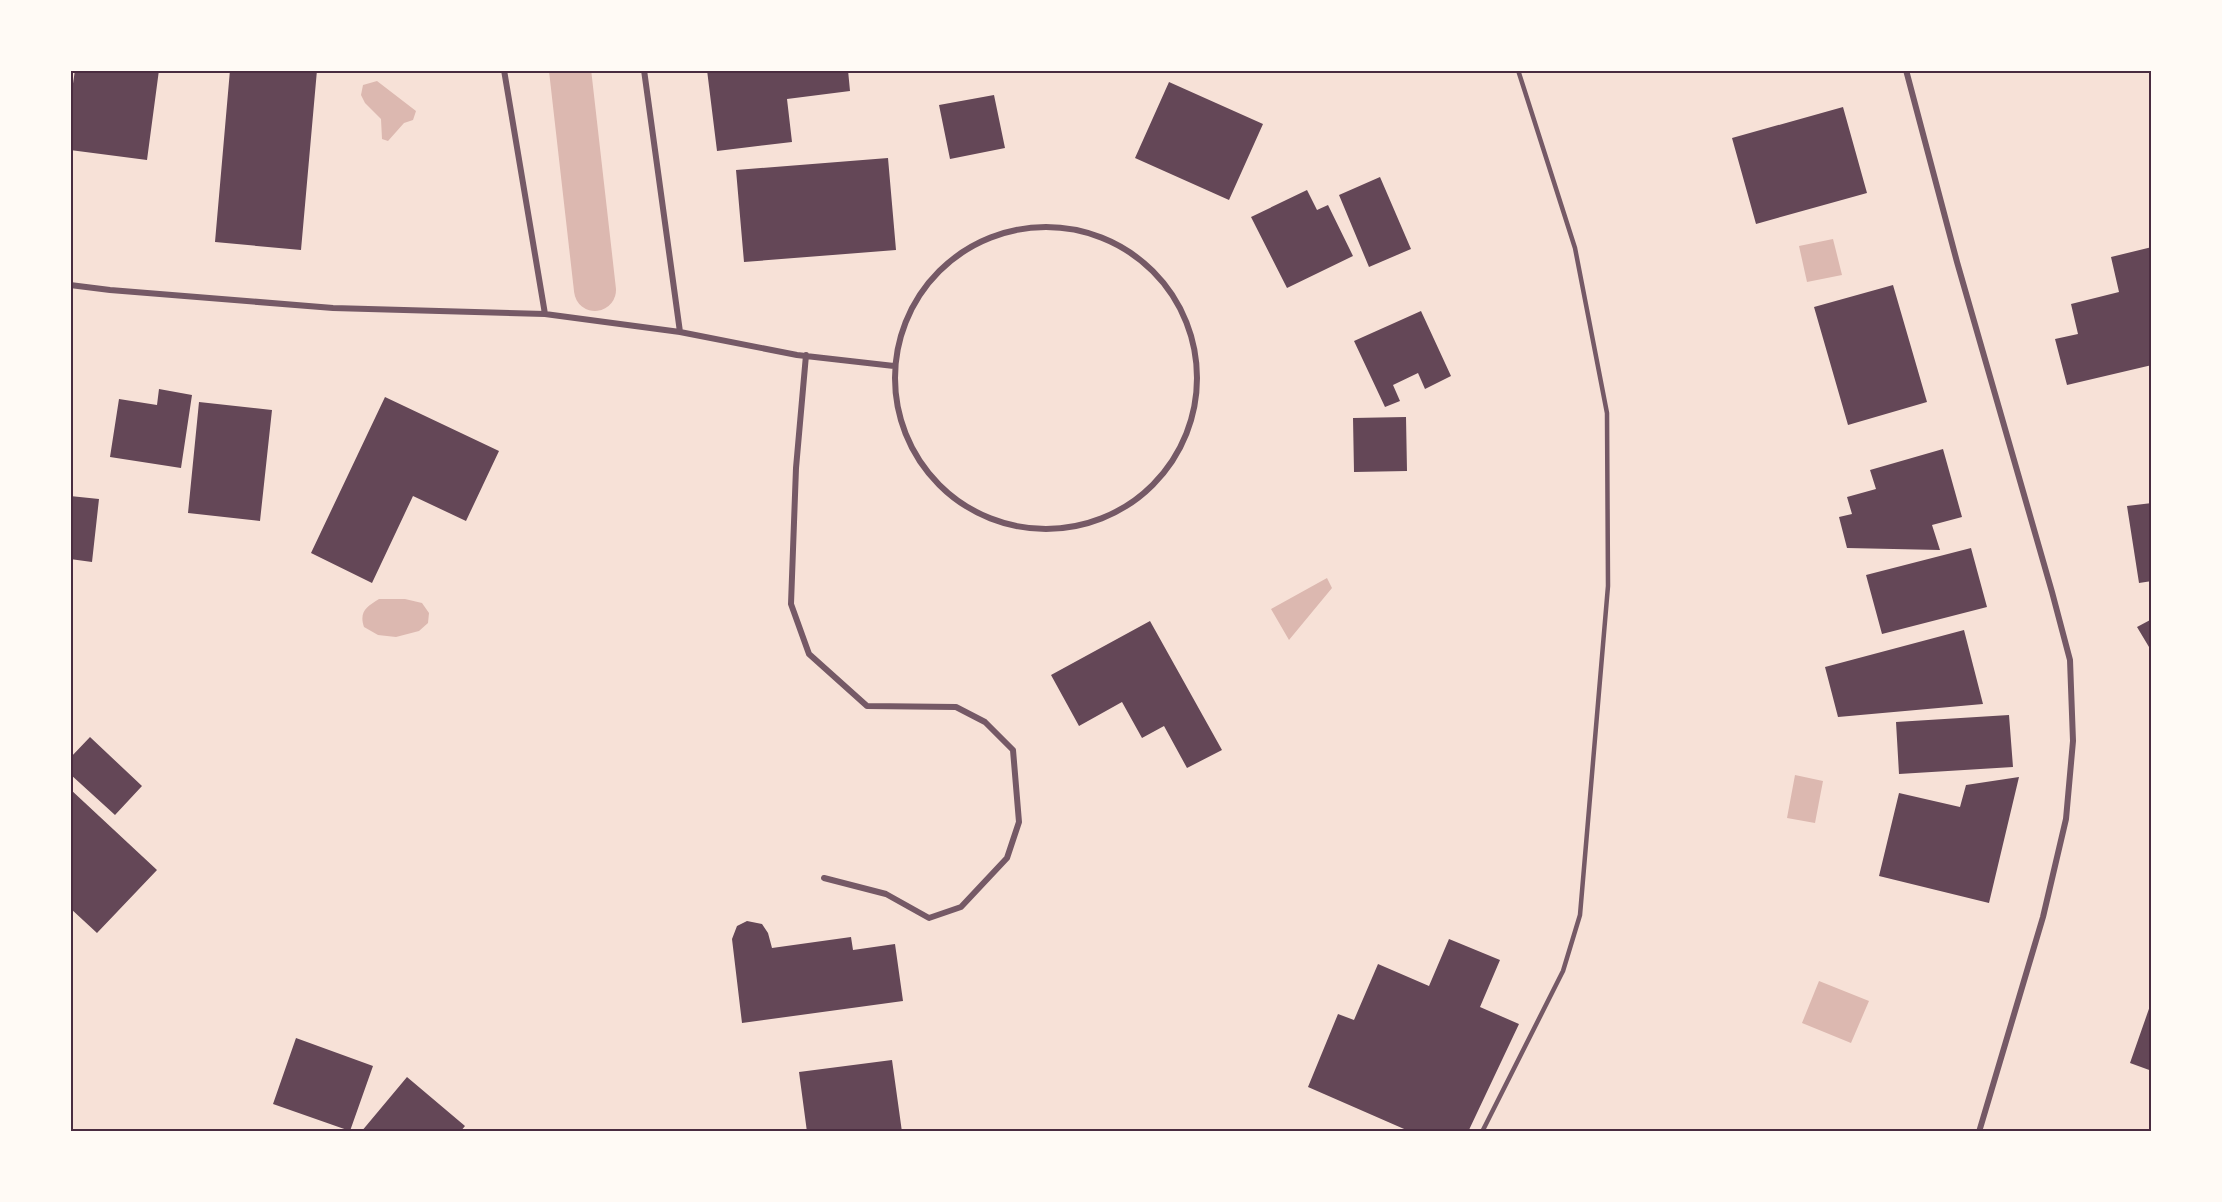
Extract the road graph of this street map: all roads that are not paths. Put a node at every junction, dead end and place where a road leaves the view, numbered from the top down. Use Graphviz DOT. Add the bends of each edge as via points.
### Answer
graph roads {
  1 [pos="504,70"];
  2 [pos="644,70"];
  3 [pos="1518,70"];
  4 [pos="1906,70"];
  5 [pos="70,285"];
  6 [pos="545,314"];
  7 [pos="680,332"];
  8 [pos="806,355"];
  9 [pos="894,366"];
  10 [pos="824,878"];
  11 [pos="1482,1131"];
  12 [pos="1979,1131"];
  1 -- 6 [label="street"];
  2 -- 7 [label="street"];
  3 -- 11 [label="lane" via="1575,248 1607,413 1608,586 1580,915 1563,971"];
  4 -- 12 [label="street" via="2070,660 2073,741 2066,819 2043,917"];
  5 -- 6 [label="street" via="333,308"];
  6 -- 7 [label="street"];
  7 -- 8 [label="street"];
  8 -- 9 [label="street"];
  8 -- 10 [label="street" via="796,468 791,604 809,654 867,706 956,707 985,722 1013,750 1019,822 1006,858 961,907 929,918 886,894"];
  9 -- 9 [label="street" via="903,426 920,462 954,499 998,522 1048,530 1097,521 1141,497 1175,460 1194,415 1198,365 1184,316 1157,275 1116,244 1069,228 1019,229 972,245 933,276 906,318"];
}
